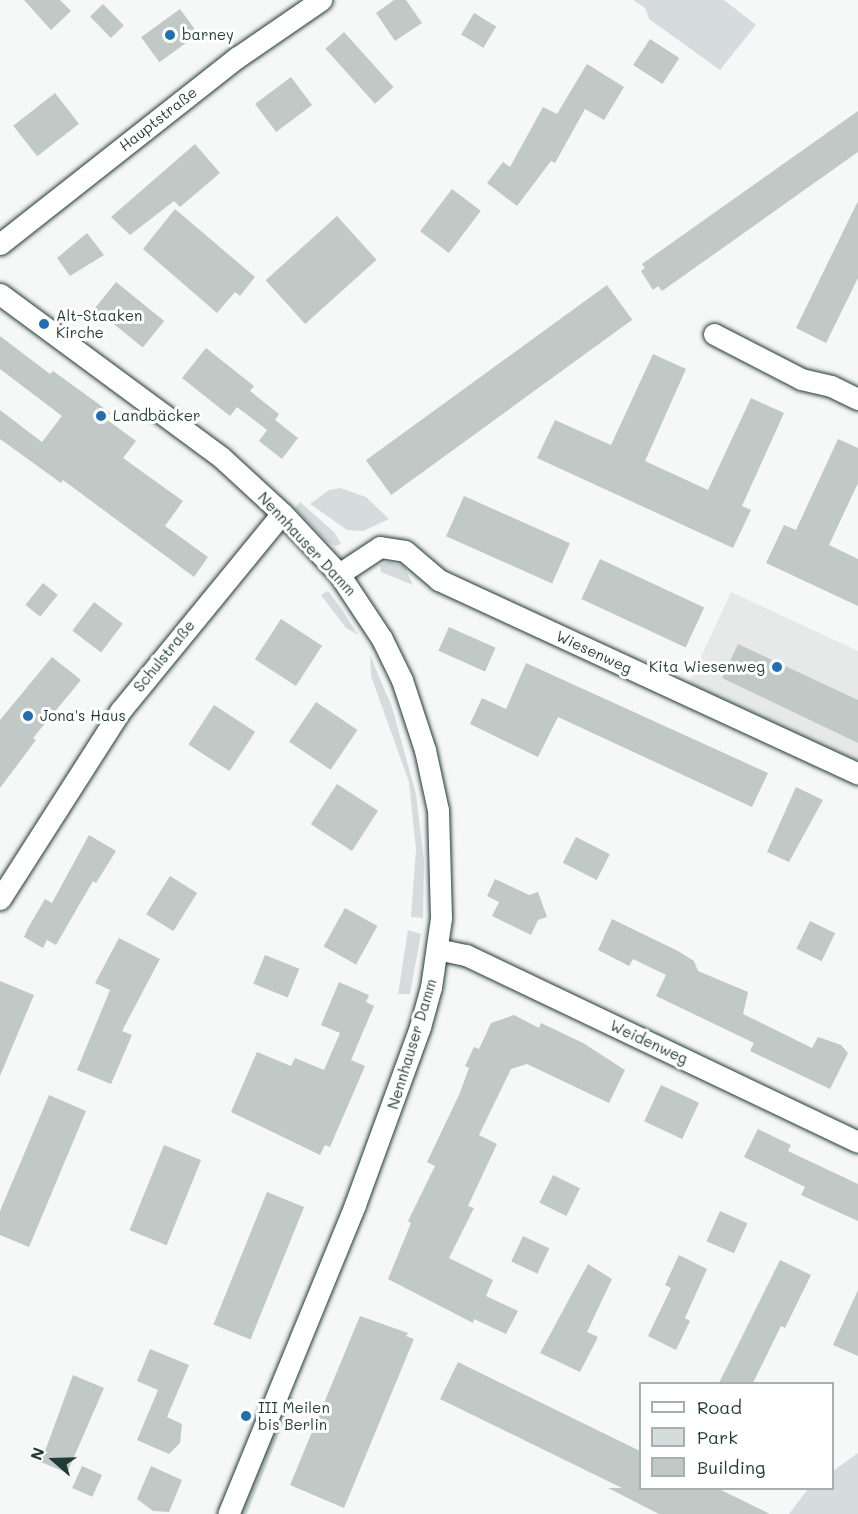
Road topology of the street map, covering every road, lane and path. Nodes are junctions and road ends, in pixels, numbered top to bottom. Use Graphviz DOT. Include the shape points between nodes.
graph roads {
  1 [pos="321,0"];
  2 [pos="0,244"];
  3 [pos="0,294"];
  4 [pos="714,334"];
  5 [pos="858,399"];
  6 [pos="282,513"];
  7 [pos="339,574"];
  8 [pos="858,774"];
  9 [pos="0,899"];
  10 [pos="437,949"];
  11 [pos="858,1142"];
  12 [pos="228,1514"];
  1 -- 2 [label="street, Hauptstraße" via="238,57"];
  3 -- 6 [label="street, Nennhauser Damm" via="212,450"];
  4 -- 5 [label="street" via="801,379 831,386"];
  6 -- 7 [label="street, Nennhauser Damm"];
  6 -- 9 [label="street, Schulstraße" via="121,710"];
  7 -- 8 [label="street, Wiesenweg" via="380,547 405,550 439,580"];
  7 -- 10 [label="street, Nennhauser Damm" via="392,658 425,750 442,844"];
  10 -- 11 [label="street, Weidenweg" via="466,955"];
  10 -- 12 [label="street, Nennhauser Damm" via="420,1028 386,1127"];
}
